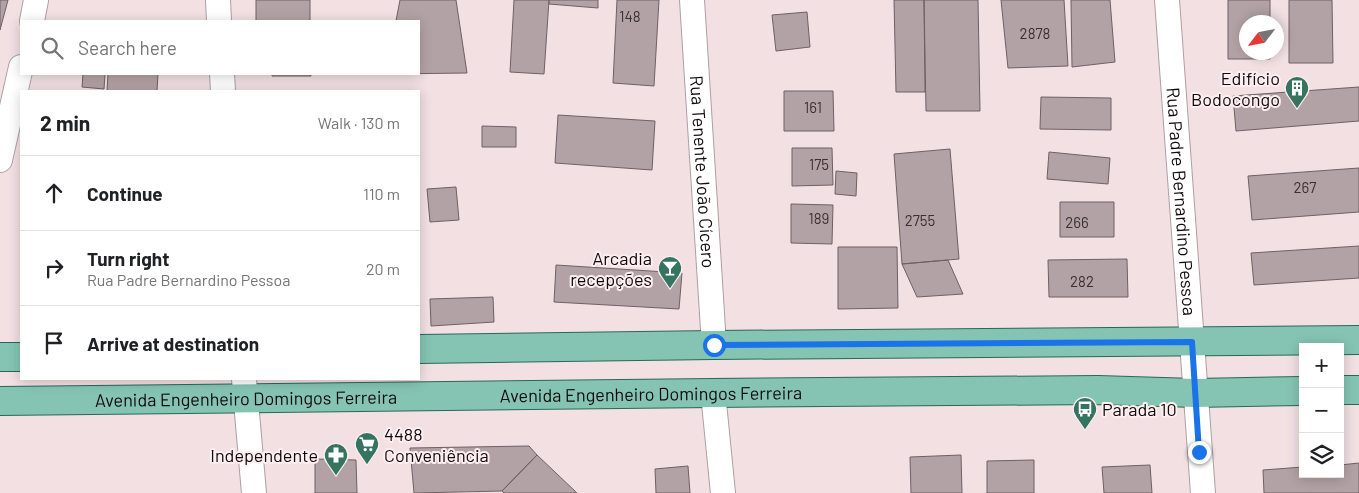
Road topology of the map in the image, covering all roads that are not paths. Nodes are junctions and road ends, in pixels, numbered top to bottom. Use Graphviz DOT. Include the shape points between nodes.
graph roads {
  1 [pos="36,0"];
  2 [pos="218,0"];
  3 [pos="692,0"];
  4 [pos="1167,0"];
  5 [pos="32,20"];
  6 [pos="219,20"];
  7 [pos="20,71"];
  8 [pos="222,75"];
  9 [pos="223,90"];
  10 [pos="0,160"];
  11 [pos="1359,340"];
  12 [pos="1192,342"];
  13 [pos="714,345"];
  14 [pos="420,349"];
  15 [pos="0,357"];
  16 [pos="20,357"];
  17 [pos="245,389"];
  18 [pos="1344,390"];
  19 [pos="1359,390"];
  20 [pos="1299,391"];
  21 [pos="714,393"];
  22 [pos="1195,393"];
  23 [pos="0,402"];
  24 [pos="254,493"];
  25 [pos="723,493"];
  26 [pos="1203,493"];
  1 -- 5 [label="street"];
  2 -- 6 [label="street"];
  3 -- 13 [label="street, Rua Tenente João Cícero"];
  4 -- 12 [label="street, Rua Padre Bernardino Pessoa"];
  7 -- 10 [label="street"];
  8 -- 9 [label="street"];
  11 -- 12 [label="main road"];
  12 -- 13 [label="main road"];
  12 -- 22 [label="street, Rua Padre Bernardino Pessoa"];
  13 -- 14 [label="main road"];
  15 -- 16 [label="main road"];
  17 -- 21 [label="main road, Avenida Engenheiro Domingos Ferreira"];
  17 -- 23 [label="main road, Avenida Engenheiro Domingos Ferreira"];
  17 -- 24 [label="street"];
  18 -- 19 [label="main road"];
  20 -- 22 [label="main road, Avenida Engenheiro Domingos Ferreira"];
  21 -- 22 [label="main road, Avenida Engenheiro Domingos Ferreira" via="1098,390"];
  21 -- 25 [label="street"];
  22 -- 26 [label="street, Rua Padre Bernardino Pessoa"];
}
